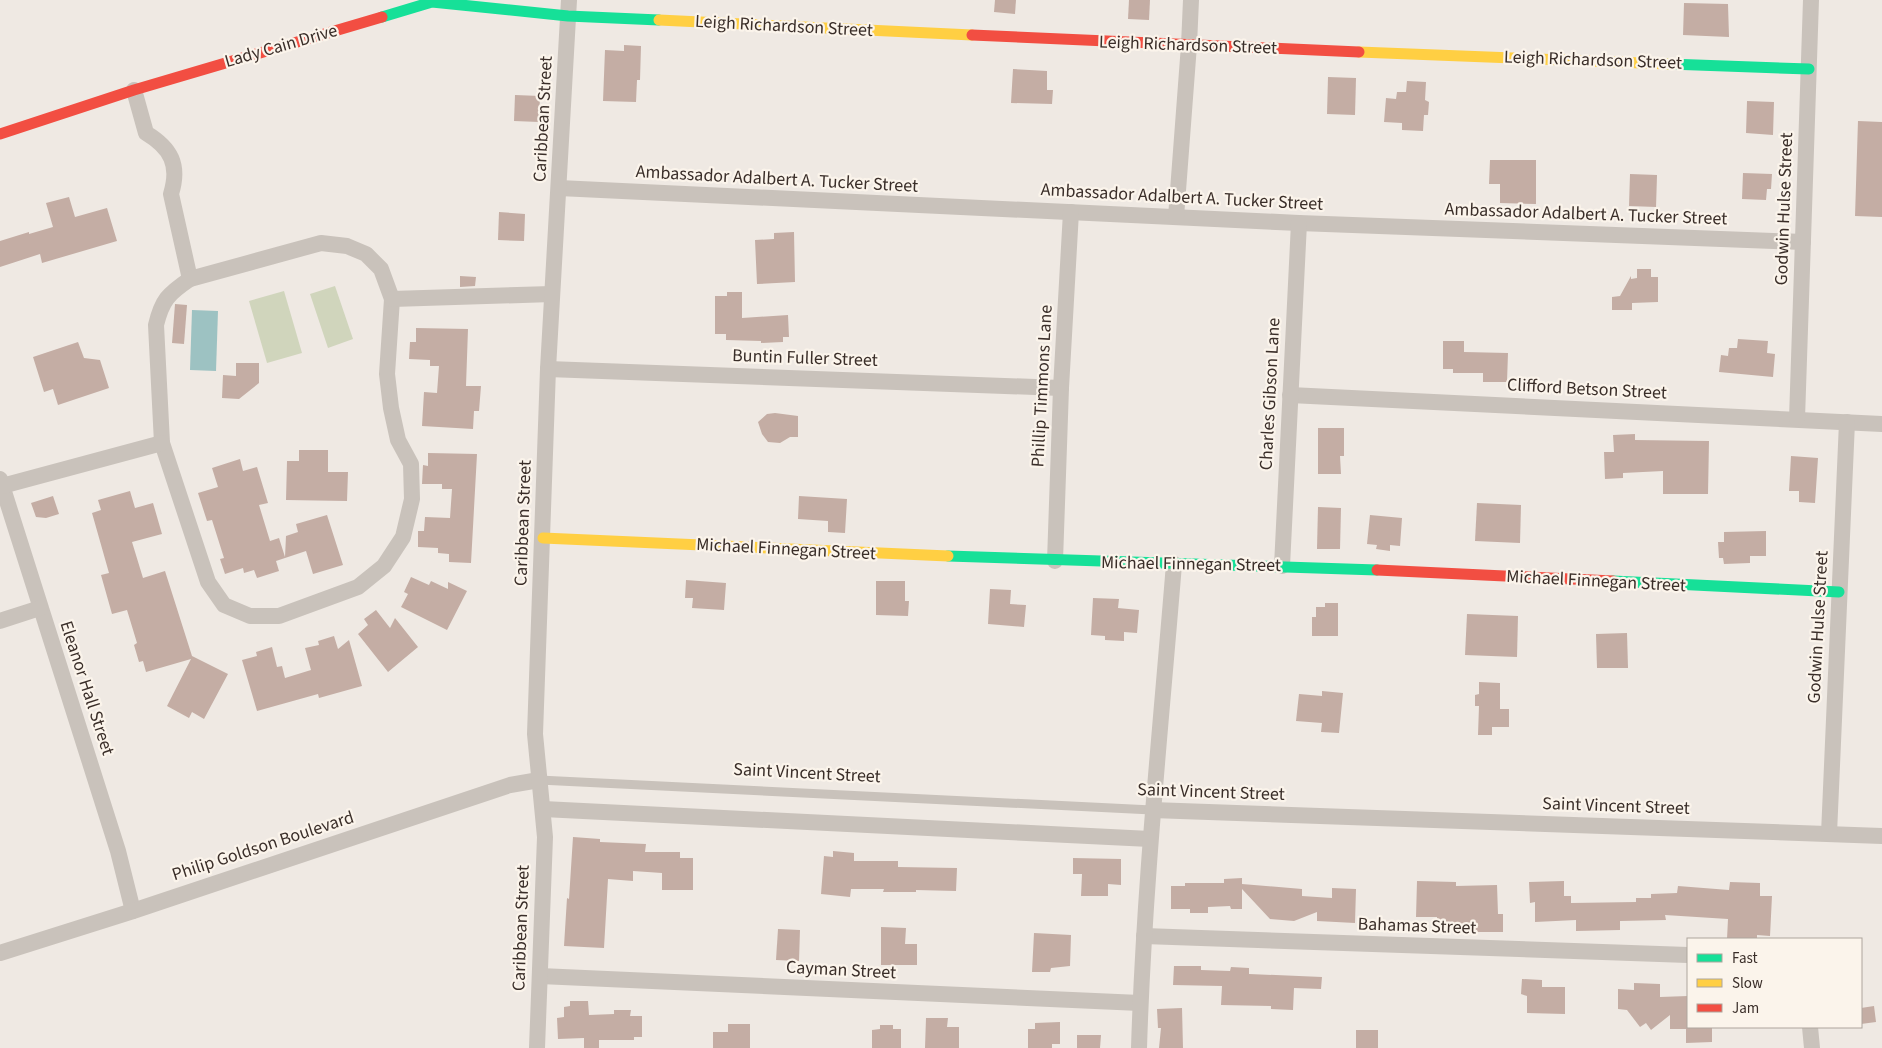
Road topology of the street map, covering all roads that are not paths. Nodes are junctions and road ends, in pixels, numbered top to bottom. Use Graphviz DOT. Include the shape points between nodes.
graph roads {
  1 [pos="1190,0"];
  2 [pos="1811,0"];
  3 [pos="569,8"];
  4 [pos="1189,45"];
  5 [pos="1809,69"];
  6 [pos="134,90"];
  7 [pos="0,134"];
  8 [pos="559,188"];
  9 [pos="1071,212"];
  10 [pos="1176,217"];
  11 [pos="1299,223"];
  12 [pos="1803,242"];
  13 [pos="190,280"];
  14 [pos="552,294"];
  15 [pos="392,299"];
  16 [pos="548,369"];
  17 [pos="1061,388"];
  18 [pos="1290,395"];
  19 [pos="1797,419"];
  20 [pos="1847,422"];
  21 [pos="1882,424"];
  22 [pos="162,443"];
  23 [pos="1,482"];
  24 [pos="542,538"];
  25 [pos="1055,561"];
  26 [pos="1174,564"];
  27 [pos="1282,566"];
  28 [pos="1839,592"];
  29 [pos="40,608"];
  30 [pos="0,621"];
  31 [pos="539,780"];
  32 [pos="543,808"];
  33 [pos="1152,810"];
  34 [pos="1829,834"];
  35 [pos="1882,836"];
  36 [pos="1150,839"];
  37 [pos="133,910"];
  38 [pos="1144,936"];
  39 [pos="0,952"];
  40 [pos="1687,955"];
  41 [pos="540,976"];
  42 [pos="1140,1003"];
  43 [pos="1810,1028"];
  44 [pos="537,1048"];
  45 [pos="1139,1048"];
  46 [pos="1812,1048"];
  1 -- 4 [label="street"];
  2 -- 5 [label="street, Godwin Hulse Street"];
  3 -- 4 [label="street, Leigh Richardson Street"];
  3 -- 6 [label="street, Lady Cain Drive" via="432,2"];
  3 -- 8 [label="street, Caribbean Street"];
  4 -- 5 [label="street, Leigh Richardson Street"];
  4 -- 10 [label="street"];
  5 -- 12 [label="street, Godwin Hulse Street"];
  6 -- 7 [label="street, Lady Cain Drive"];
  6 -- 13 [label="street" via="146,133 161,142 172,157 176,180 172,194"];
  8 -- 9 [label="street, Ambassador Adalbert A. Tucker Street"];
  8 -- 14 [label="street, Caribbean Street"];
  9 -- 10 [label="street, Ambassador Adalbert A. Tucker Street"];
  9 -- 17 [label="street, Phillip Timmons Lane"];
  10 -- 11 [label="street, Ambassador Adalbert A. Tucker Street"];
  11 -- 12 [label="street, Ambassador Adalbert A. Tucker Street"];
  11 -- 18 [label="street, Charles Gibson Lane"];
  12 -- 19 [label="street, Godwin Hulse Street"];
  13 -- 15 [label="street" via="321,243 347,246 366,254 381,269"];
  13 -- 22 [label="street" via="172,292 160,307 156,325"];
  14 -- 15 [label="street"];
  14 -- 16 [label="street, Caribbean Street"];
  15 -- 22 [label="street" via="387,374 398,440 411,464 412,499 403,537 384,566 358,587 280,616 250,616 224,605 208,582"];
  16 -- 17 [label="street, Buntin Fuller Street"];
  16 -- 24 [label="street, Caribbean Street"];
  17 -- 25 [label="street, Phillip Timmons Lane"];
  18 -- 19 [label="street, Clifford Betson Street"];
  18 -- 27 [label="street, Charles Gibson Lane"];
  19 -- 20 [label="street, Clifford Betson Street"];
  20 -- 21 [label="street, Clifford Betson Street"];
  20 -- 28 [label="street, Godwin Hulse Street"];
  22 -- 23 [label="street"];
  23 -- 29 [label="street, Eleanor Hall Street"];
  24 -- 25 [label="street, Michael Finnegan Street"];
  24 -- 31 [label="street, Caribbean Street" via="535,734"];
  25 -- 26 [label="street, Michael Finnegan Street"];
  26 -- 27 [label="street, Michael Finnegan Street"];
  26 -- 33 [label="street"];
  27 -- 28 [label="street, Michael Finnegan Street"];
  28 -- 34 [label="street, Godwin Hulse Street"];
  29 -- 30 [label="street"];
  29 -- 37 [label="street, Eleanor Hall Street" via="118,851"];
  31 -- 32 [label="street, Caribbean Street"];
  31 -- 33 [label="lane, Saint Vincent Street"];
  31 -- 37 [label="street, Philip Goldson Boulevard" via="510,785"];
  32 -- 36 [label="street"];
  32 -- 41 [label="street, Caribbean Street"];
  33 -- 34 [label="street, Saint Vincent Street"];
  33 -- 36 [label="street"];
  34 -- 35 [label="street, Saint Vincent Street"];
  36 -- 38 [label="street"];
  37 -- 39 [label="street, Philip Goldson Boulevard"];
  38 -- 40 [label="street, Bahamas Street"];
  38 -- 42 [label="street"];
  41 -- 42 [label="street, Cayman Street"];
  41 -- 44 [label="street, Caribbean Street"];
  42 -- 45 [label="street"];
  43 -- 46 [label="street"];
}
